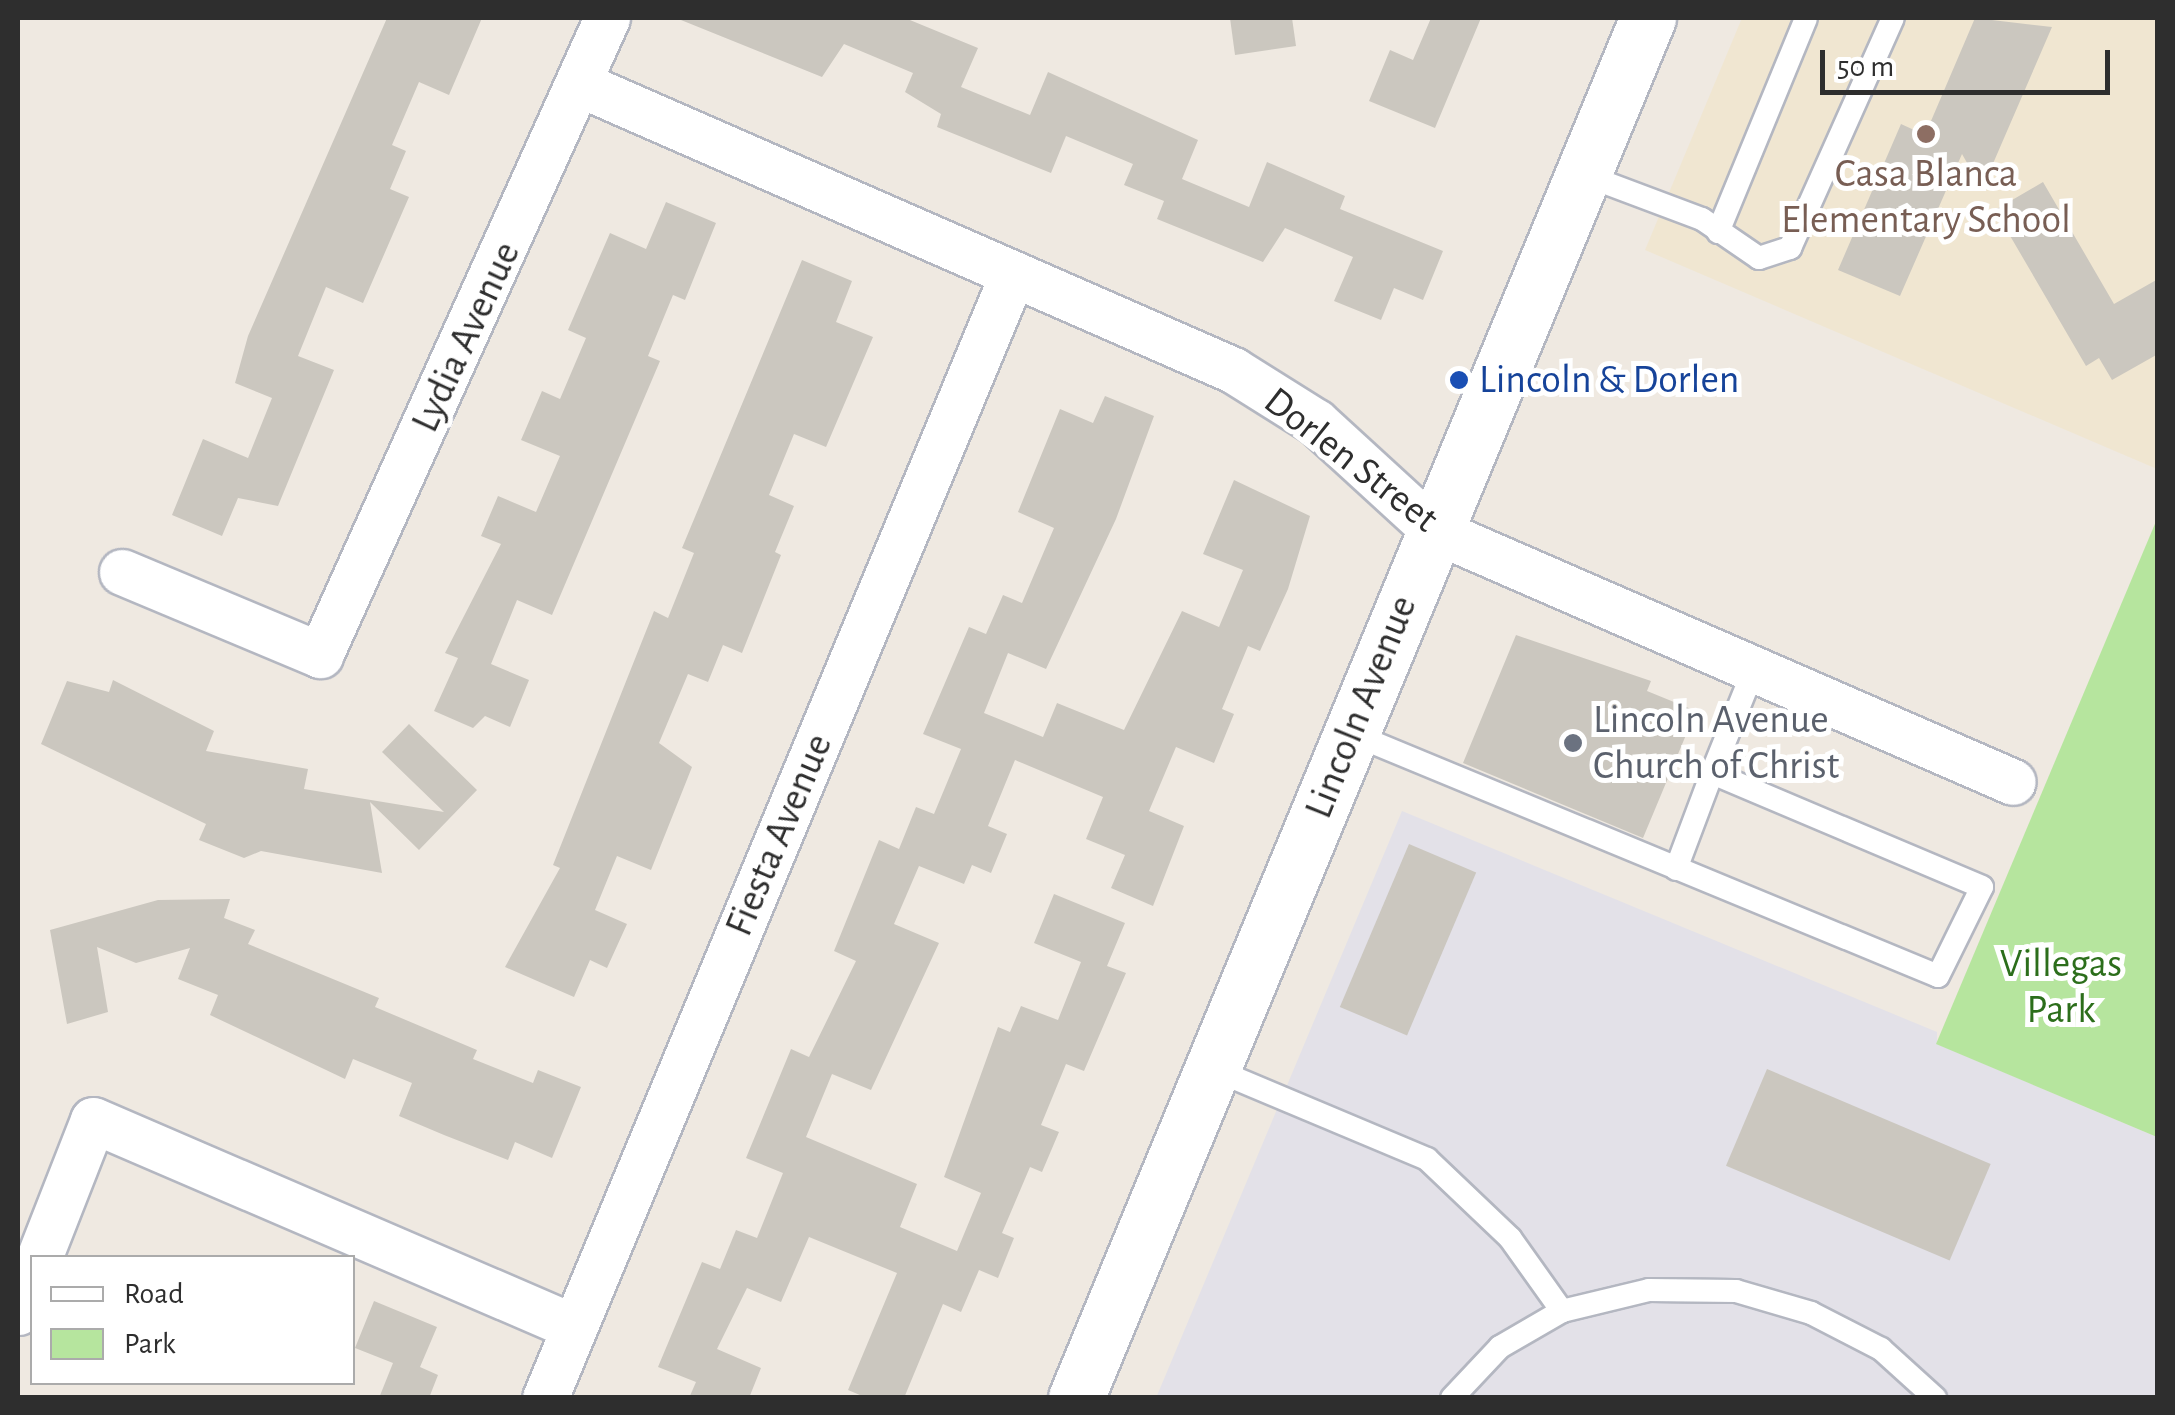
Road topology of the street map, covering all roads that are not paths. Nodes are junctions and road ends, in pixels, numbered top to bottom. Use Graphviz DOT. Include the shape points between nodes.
graph roads {
  1 [pos="608,18"];
  2 [pos="1648,18"];
  3 [pos="1806,18"];
  4 [pos="1893,18"];
  5 [pos="582,85"];
  6 [pos="1582,174"];
  7 [pos="1718,232"];
  8 [pos="1013,273"];
  9 [pos="1434,530"];
  10 [pos="122,572"];
  11 [pos="1754,669"];
  12 [pos="1350,733"];
  13 [pos="1723,778"];
  14 [pos="2013,782"];
  15 [pos="1676,869"];
  16 [pos="1213,1069"];
  17 [pos="40,1255"];
  18 [pos="30,1279"];
  19 [pos="1562,1311"];
  20 [pos="18,1312"];
  21 [pos="574,1326"];
  22 [pos="544,1398"];
  23 [pos="1076,1398"];
  24 [pos="1452,1398"];
  25 [pos="1934,1398"];
  1 -- 5 [label="street, Lydia Avenue"];
  2 -- 6 [label="street, Lincoln Avenue"];
  3 -- 7 [label="lane"];
  4 -- 7 [label="lane" via="1790,248 1759,258"];
  5 -- 8 [label="street, Dorlen Street"];
  5 -- 10 [label="street, Lydia Avenue" via="320,655"];
  6 -- 7 [label="lane"];
  6 -- 9 [label="street, Lincoln Avenue"];
  8 -- 9 [label="street, Dorlen Street" via="1233,370 1316,422"];
  8 -- 21 [label="street, Fiesta Avenue"];
  9 -- 11 [label="street, Dorlen Street"];
  9 -- 12 [label="street, Lincoln Avenue"];
  11 -- 13 [label="lane"];
  11 -- 14 [label="street, Dorlen Street"];
  12 -- 15 [label="lane"];
  12 -- 16 [label="street, Lincoln Avenue"];
  13 -- 15 [label="lane"];
  13 -- 15 [label="lane" via="1982,887 1938,976"];
  16 -- 19 [label="lane" via="1426,1160 1510,1238"];
  16 -- 23 [label="street, Lincoln Avenue"];
  17 -- 21 [label="street" via="93,1120"];
  18 -- 20 [label="street"];
  19 -- 24 [label="lane" via="1500,1348"];
  19 -- 25 [label="lane" via="1649,1290 1736,1291 1881,1349"];
  21 -- 22 [label="street, Fiesta Avenue"];
}
